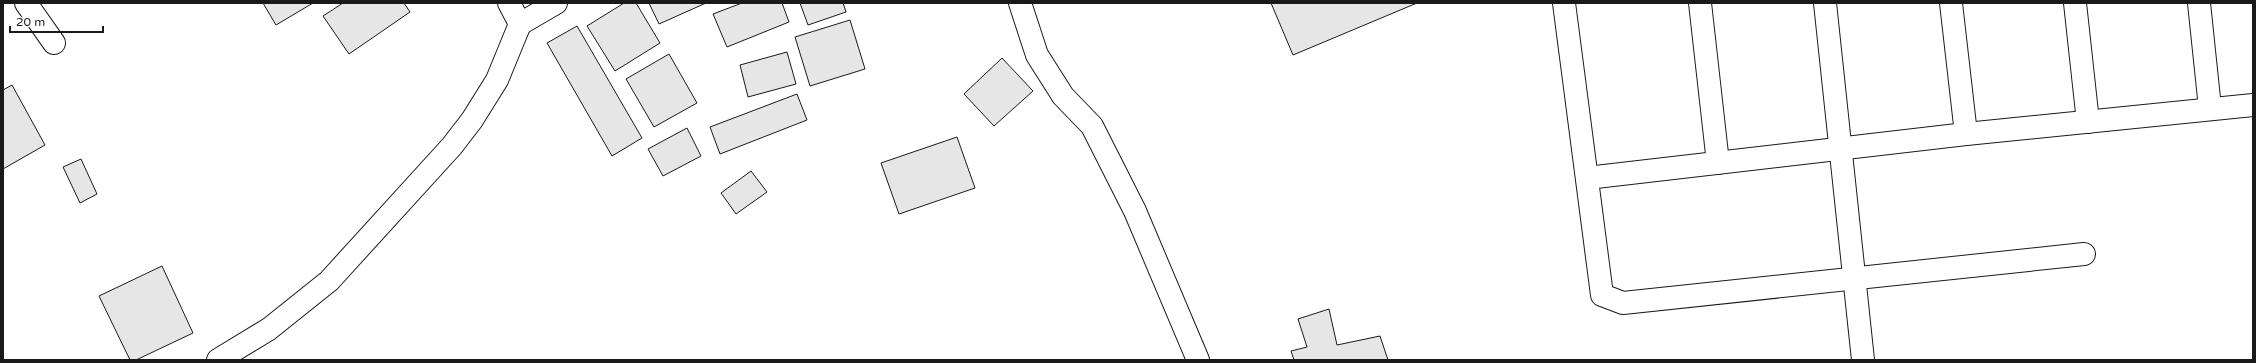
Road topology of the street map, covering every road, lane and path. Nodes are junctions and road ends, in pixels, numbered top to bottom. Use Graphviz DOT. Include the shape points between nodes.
graph roads {
  1 [pos="26,3"];
  2 [pos="509,3"];
  3 [pos="556,3"];
  4 [pos="1020,3"];
  5 [pos="1564,3"];
  6 [pos="1700,3"];
  7 [pos="1825,3"];
  8 [pos="1951,3"];
  9 [pos="2075,3"];
  10 [pos="2199,3"];
  11 [pos="520,24"];
  12 [pos="54,43"];
  13 [pos="2253,105"];
  14 [pos="2210,108"];
  15 [pos="2088,122"];
  16 [pos="1966,134"];
  17 [pos="1840,149"];
  18 [pos="1718,163"];
  19 [pos="1587,178"];
  20 [pos="2084,254"];
  21 [pos="1856,277"];
  22 [pos="218,360"];
  23 [pos="1198,360"];
  24 [pos="1864,360"];
  1 -- 12 [label="street"];
  2 -- 11 [label="street"];
  3 -- 11 [label="street"];
  4 -- 23 [label="street" via="1037,55 1063,96 1092,126 1135,211"];
  5 -- 19 [label="street"];
  6 -- 18 [label="street"];
  7 -- 17 [label="street"];
  8 -- 16 [label="street"];
  9 -- 15 [label="street"];
  10 -- 14 [label="street"];
  11 -- 22 [label="street" via="497,80 452,146 329,281 269,329"];
  13 -- 14 [label="street"];
  14 -- 15 [label="street"];
  15 -- 16 [label="street"];
  16 -- 17 [label="street"];
  17 -- 18 [label="street"];
  17 -- 21 [label="street"];
  18 -- 19 [label="street"];
  19 -- 21 [label="street" via="1602,295 1624,302"];
  20 -- 21 [label="street"];
  21 -- 24 [label="street"];
}
